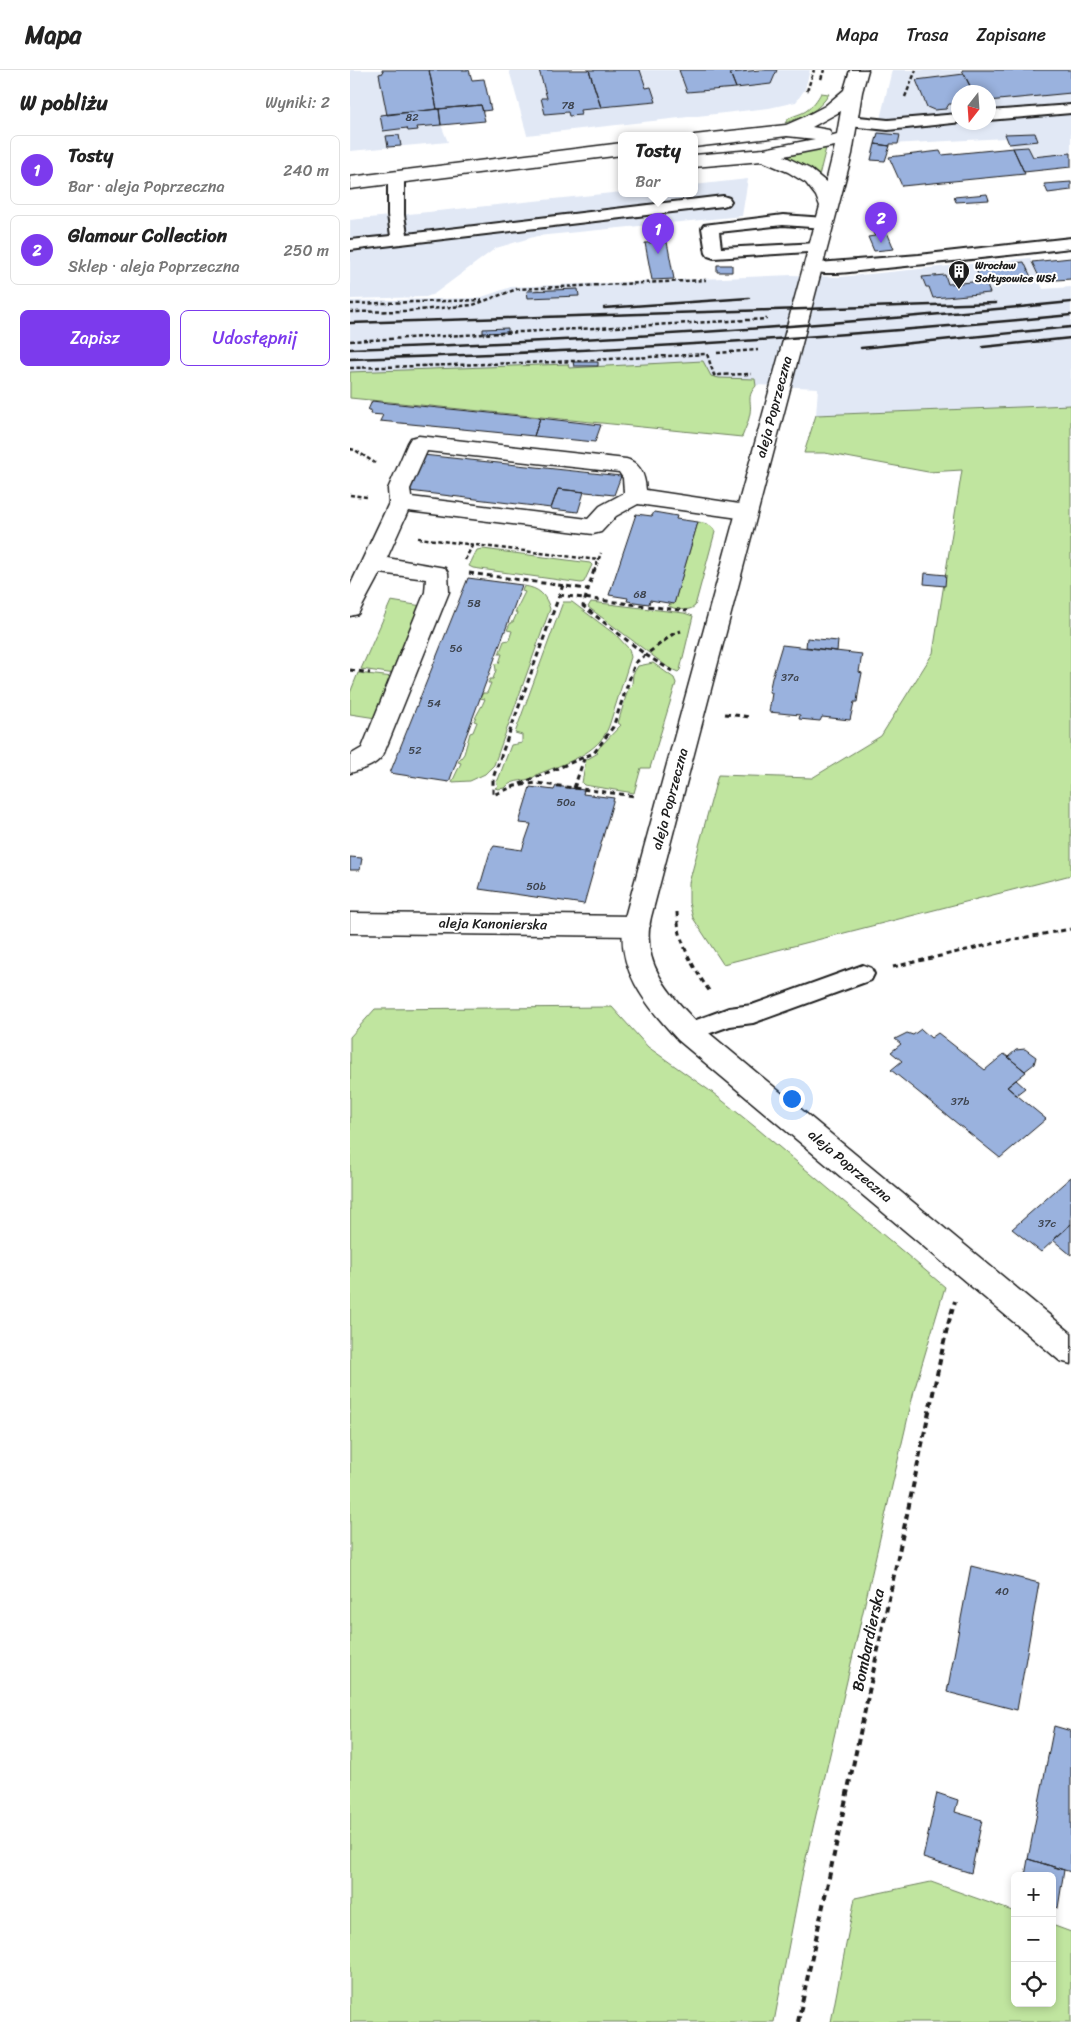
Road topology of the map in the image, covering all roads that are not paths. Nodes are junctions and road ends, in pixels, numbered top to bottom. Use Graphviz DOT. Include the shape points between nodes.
graph roads {
  1 [pos="859,70"];
  2 [pos="853,92"];
  3 [pos="1071,109"];
  4 [pos="996,115"];
  5 [pos="951,120"];
  6 [pos="787,130"];
  7 [pos="847,130"];
  8 [pos="698,141"];
  9 [pos="618,149"];
  10 [pos="764,155"];
  11 [pos="698,161"];
  12 [pos="604,169"];
  13 [pos="402,178"];
  14 [pos="350,183"];
  15 [pos="723,201"];
  16 [pos="827,214"];
  17 [pos="400,240"];
  18 [pos="1071,242"];
  19 [pos="350,245"];
  20 [pos="815,258"];
  21 [pos="635,496"];
  22 [pos="400,503"];
  23 [pos="746,512"];
  24 [pos="374,564"];
  25 [pos="350,608"];
  26 [pos="350,764"];
  27 [pos="350,923"];
  28 [pos="637,926"];
  29 [pos="863,974"];
  30 [pos="688,1032"];
  31 [pos="1071,1351"];
  1 -- 2 [label="street, aleja Poprzeczna"];
  2 -- 6 [label="street" via="837,108"];
  2 -- 7 [label="street, aleja Poprzeczna"];
  3 -- 4 [label="lane"];
  5 -- 7 [label="lane"];
  6 -- 7 [label="street"];
  6 -- 8 [label="street"];
  7 -- 10 [label="street"];
  7 -- 16 [label="street, aleja Poprzeczna"];
  9 -- 13 [label="street" via="517,160"];
  10 -- 11 [label="street"];
  10 -- 16 [label="street" via="812,178 826,194"];
  12 -- 13 [label="street" via="522,177"];
  13 -- 14 [label="street"];
  13 -- 17 [label="lane" via="396,215"];
  15 -- 17 [label="lane"];
  16 -- 20 [label="street, aleja Poprzeczna"];
  16 -- 20 [label="lane" via="710,228 714,253"];
  17 -- 19 [label="lane"];
  18 -- 20 [label="lane" via="832,268"];
  20 -- 23 [label="street, aleja Poprzeczna"];
  21 -- 22 [label="street" via="608,511 593,528"];
  21 -- 22 [label="street" via="634,477 626,466 419,443 399,489"];
  21 -- 23 [label="street"];
  22 -- 24 [label="street"];
  23 -- 28 [label="street, aleja Poprzeczna"];
  24 -- 25 [label="street"];
  24 -- 26 [label="street" via="436,574 438,592 372,753"];
  27 -- 28 [label="street, aleja Kanonierska"];
  28 -- 30 [label="street, aleja Poprzeczna" via="638,956 645,978 662,1004"];
  29 -- 30 [label="lane" via="753,1014 729,1017"];
  30 -- 31 [label="street, aleja Poprzeczna"];
}
